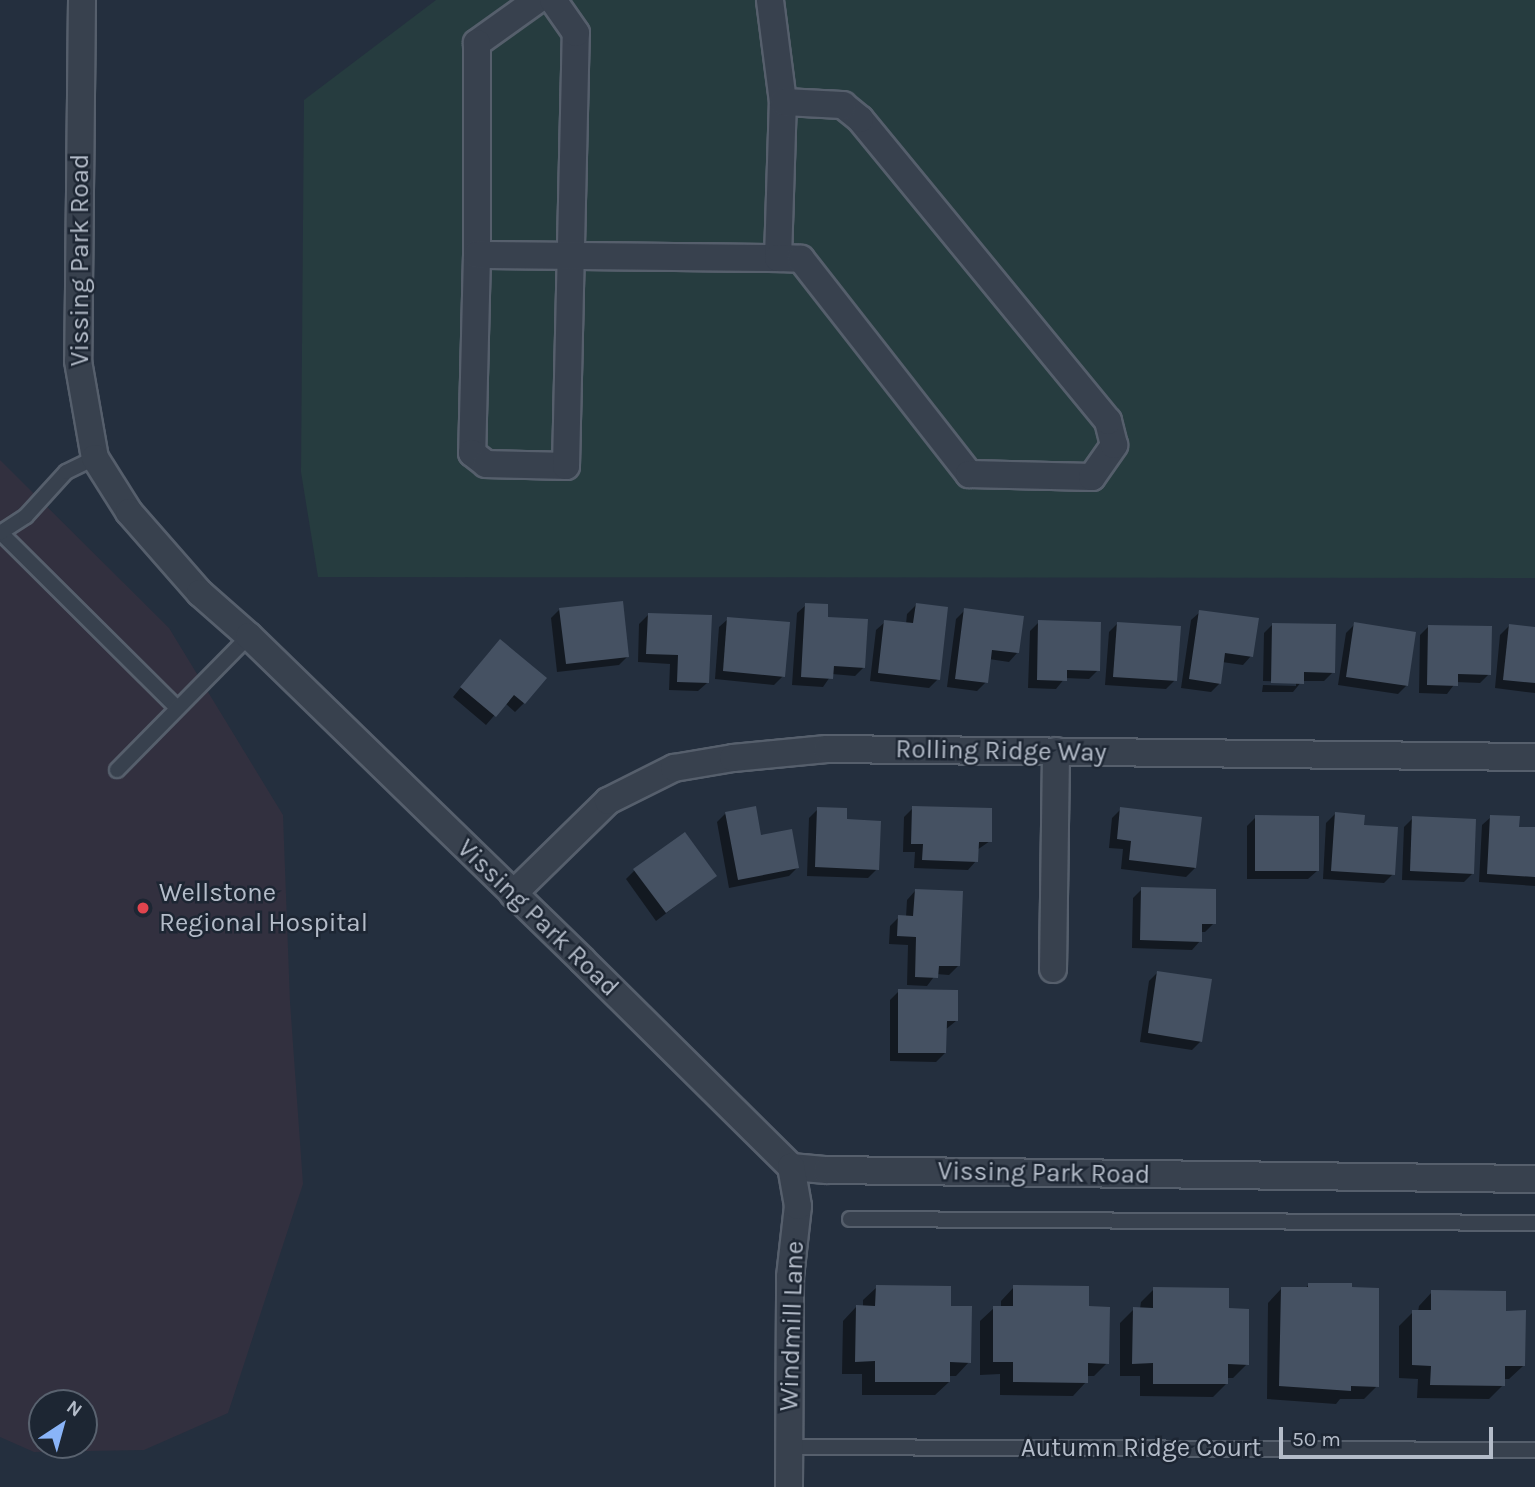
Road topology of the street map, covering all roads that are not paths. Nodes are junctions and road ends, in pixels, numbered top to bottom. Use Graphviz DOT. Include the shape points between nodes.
graph roads {
  1 [pos="82,0"];
  2 [pos="537,0"];
  3 [pos="553,0"];
  4 [pos="770,0"];
  5 [pos="783,102"];
  6 [pos="477,255"];
  7 [pos="571,256"];
  8 [pos="778,258"];
  9 [pos="95,458"];
  10 [pos="0,532"];
  11 [pos="249,636"];
  12 [pos="177,708"];
  13 [pos="1056,751"];
  14 [pos="1535,757"];
  15 [pos="117,770"];
  16 [pos="513,894"];
  17 [pos="1053,969"];
  18 [pos="790,1167"];
  19 [pos="1535,1179"];
  20 [pos="849,1219"];
  21 [pos="1535,1223"];
  22 [pos="789,1447"];
  23 [pos="1535,1450"];
  24 [pos="789,1487"];
  1 -- 9 [label="street, Vissing Park Road" via="78,361"];
  2 -- 6 [label="street" via="477,43"];
  3 -- 7 [label="street" via="576,33"];
  4 -- 5 [label="street"];
  5 -- 8 [label="street"];
  5 -- 8 [label="street" via="843,105 860,119 1108,421 1114,445 1092,477 969,474 801,259"];
  6 -- 7 [label="street"];
  6 -- 7 [label="street" via="472,453 486,464 566,466"];
  7 -- 8 [label="street"];
  9 -- 10 [label="lane" via="66,472 26,516"];
  9 -- 11 [label="street, Vissing Park Road" via="138,523 201,593"];
  10 -- 12 [label="lane"];
  11 -- 12 [label="lane"];
  11 -- 16 [label="street, Vissing Park Road"];
  12 -- 15 [label="lane"];
  13 -- 14 [label="street, Rolling Ridge Way"];
  13 -- 16 [label="street, Rolling Ridge Way" via="827,749 674,768 608,801"];
  13 -- 17 [label="street"];
  16 -- 18 [label="street, Vissing Park Road"];
  18 -- 19 [label="street, Vissing Park Road"];
  18 -- 22 [label="street, Windmill Lane" via="798,1206 790,1278"];
  20 -- 21 [label="lane"];
  22 -- 23 [label="lane, Autumn Ridge Court"];
  22 -- 24 [label="street, Windmill Lane"];
}
